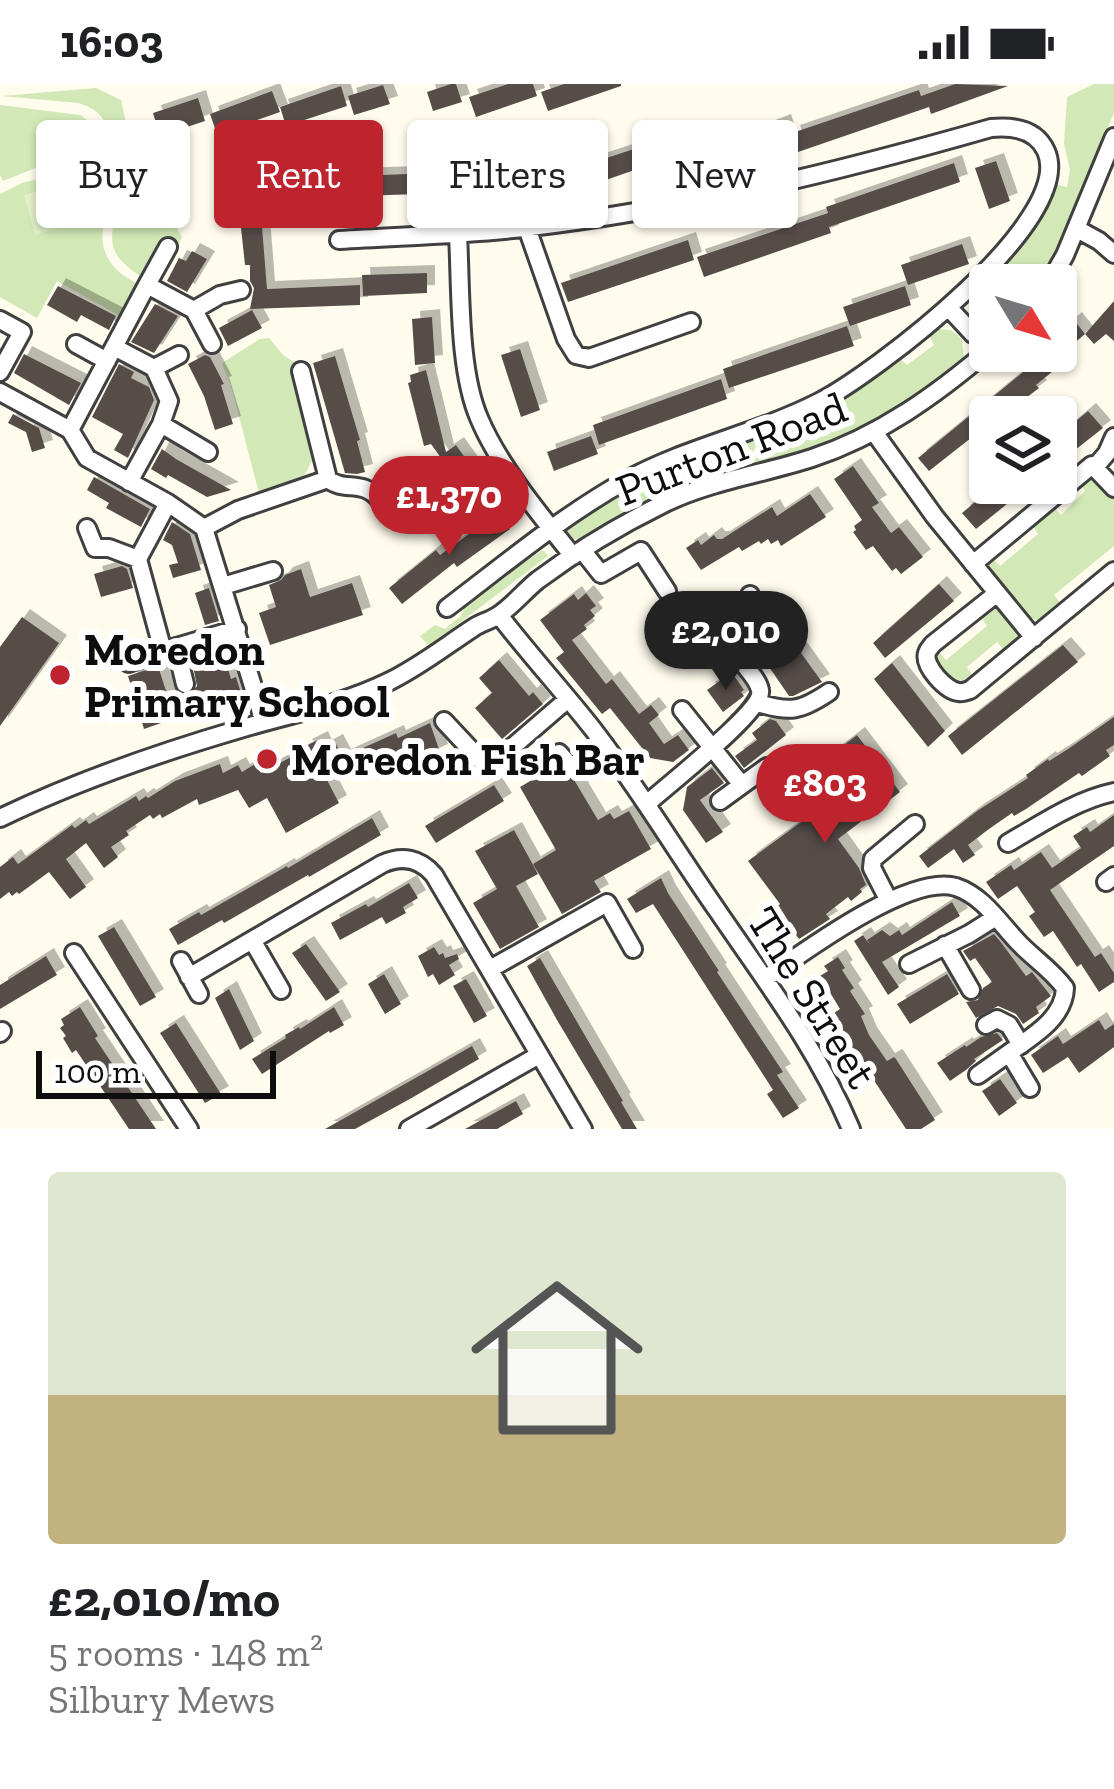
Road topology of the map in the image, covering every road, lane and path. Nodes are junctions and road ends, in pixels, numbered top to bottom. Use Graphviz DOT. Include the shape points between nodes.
graph roads {
  1 [pos="1114,136"];
  2 [pos="608,216"];
  3 [pos="527,228"];
  4 [pos="1077,229"];
  5 [pos="458,235"];
  6 [pos="339,240"];
  7 [pos="168,247"];
  8 [pos="1114,254"];
  9 [pos="1061,264"];
  10 [pos="147,285"];
  11 [pos="242,290"];
  12 [pos="948,308"];
  13 [pos="194,310"];
  14 [pos="0,320"];
  15 [pos="691,322"];
  16 [pos="969,330"];
  17 [pos="76,344"];
  18 [pos="212,344"];
  19 [pos="111,354"];
  20 [pos="179,355"];
  21 [pos="969,366"];
  22 [pos="154,368"];
  23 [pos="301,371"];
  24 [pos="0,372"];
  25 [pos="0,392"];
  26 [pos="161,424"];
  27 [pos="70,430"];
  28 [pos="874,432"];
  29 [pos="1114,437"];
  30 [pos="208,452"];
  31 [pos="1096,466"];
  32 [pos="328,479"];
  33 [pos="129,482"];
  34 [pos="1114,488"];
  35 [pos="380,500"];
  36 [pos="168,503"];
  37 [pos="87,528"];
  38 [pos="204,528"];
  39 [pos="551,528"];
  40 [pos="577,553"];
  41 [pos="137,559"];
  42 [pos="973,564"];
  43 [pos="273,571"];
  44 [pos="1114,571"];
  45 [pos="223,586"];
  46 [pos="667,591"];
  47 [pos="996,594"];
  48 [pos="750,596"];
  49 [pos="447,608"];
  50 [pos="499,615"];
  51 [pos="237,629"];
  52 [pos="1034,638"];
  53 [pos="170,649"];
  54 [pos="129,664"];
  55 [pos="185,684"];
  56 [pos="829,692"];
  57 [pos="568,699"];
  58 [pos="758,703"];
  59 [pos="682,710"];
  60 [pos="443,721"];
  61 [pos="264,722"];
  62 [pos="605,746"];
  63 [pos="713,746"];
  64 [pos="559,753"];
  65 [pos="766,767"];
  66 [pos="742,785"];
  67 [pos="1114,792"];
  68 [pos="720,801"];
  69 [pos="647,803"];
  70 [pos="0,818"];
  71 [pos="915,824"];
  72 [pos="1008,843"];
  73 [pos="889,901"];
  74 [pos="996,916"];
  75 [pos="252,940"];
  76 [pos="945,945"];
  77 [pos="633,949"];
  78 [pos="74,952"];
  79 [pos="909,964"];
  80 [pos="490,969"];
  81 [pos="766,978"];
  82 [pos="281,990"];
  83 [pos="971,990"];
  84 [pos="199,994"];
  85 [pos="986,1025"];
  86 [pos="1015,1049"];
  87 [pos="539,1055"];
  88 [pos="979,1076"];
  89 [pos="1030,1088"];
  90 [pos="189,1129"];
  91 [pos="409,1129"];
  92 [pos="583,1129"];
  93 [pos="851,1129"];
  1 -- 4 [label="street"];
  2 -- 12 [label="street, Purton Road" via="775,186 1004,127 1026,131 1050,165 1040,203"];
  3 -- 5 [label="street"];
  3 -- 15 [label="street" via="575,355 589,358"];
  4 -- 8 [label="street"];
  4 -- 9 [label="street"];
  5 -- 6 [label="street"];
  5 -- 39 [label="street" via="475,405"];
  7 -- 10 [label="street"];
  10 -- 13 [label="street"];
  10 -- 19 [label="street"];
  11 -- 13 [label="street"];
  12 -- 16 [label="street"];
  12 -- 39 [label="street, Purton Road" via="817,404 663,461"];
  13 -- 18 [label="street"];
  14 -- 24 [label="street" via="22,332"];
  17 -- 19 [label="street"];
  19 -- 22 [label="street"];
  19 -- 27 [label="street"];
  20 -- 22 [label="street"];
  21 -- 28 [label="street, Purton Road"];
  22 -- 26 [label="street" via="169,401"];
  23 -- 32 [label="street"];
  25 -- 27 [label="street"];
  26 -- 30 [label="street"];
  26 -- 33 [label="street"];
  27 -- 33 [label="street" via="87,458"];
  28 -- 40 [label="street, Purton Road" via="668,502"];
  28 -- 42 [label="street"];
  29 -- 31 [label="street"];
  31 -- 34 [label="street"];
  31 -- 42 [label="street"];
  32 -- 35 [label="street" via="368,488"];
  32 -- 38 [label="street"];
  33 -- 36 [label="street"];
  36 -- 38 [label="street"];
  36 -- 41 [label="street"];
  37 -- 41 [label="street" via="95,548"];
  38 -- 45 [label="street"];
  39 -- 40 [label="street"];
  39 -- 49 [label="street, Purton Road"];
  40 -- 46 [label="street" via="601,574 641,551"];
  40 -- 50 [label="street, Purton Road"];
  41 -- 53 [label="street"];
  42 -- 47 [label="street"];
  43 -- 45 [label="street"];
  44 -- 52 [label="street"];
  45 -- 51 [label="street"];
  47 -- 52 [label="street"];
  47 -- 52 [label="street" via="933,644 930,668 950,690 964,692"];
  48 -- 58 [label="street" via="739,653 760,687"];
  50 -- 57 [label="street, The Street"];
  50 -- 61 [label="street, Purton Road" via="385,684"];
  51 -- 53 [label="street"];
  51 -- 61 [label="street"];
  53 -- 54 [label="street"];
  53 -- 55 [label="street"];
  56 -- 58 [label="street" via="795,710"];
  57 -- 60 [label="street" via="488,768"];
  57 -- 62 [label="street, The Street"];
  58 -- 63 [label="street"];
  59 -- 63 [label="street"];
  61 -- 70 [label="street, Purton Road" via="96,776"];
  62 -- 64 [label="street" via="574,765"];
  62 -- 69 [label="street, The Street"];
  63 -- 66 [label="street"];
  63 -- 69 [label="street"];
  65 -- 66 [label="street"];
  66 -- 68 [label="street"];
  67 -- 72 [label="street"];
  69 -- 81 [label="street, The Street"];
  71 -- 73 [label="street" via="873,859"];
  73 -- 74 [label="street" via="939,884"];
  73 -- 81 [label="street"];
  74 -- 76 [label="street"];
  74 -- 86 [label="street" via="1065,988 1058,1011"];
  75 -- 80 [label="street" via="382,864 407,859 434,875"];
  75 -- 82 [label="street"];
  75 -- 84 [label="street" via="185,969"];
  76 -- 79 [label="street"];
  76 -- 83 [label="street"];
  77 -- 80 [label="street" via="607,903"];
  78 -- 90 [label="street"];
  80 -- 87 [label="street"];
  81 -- 93 [label="street, The Street"];
  85 -- 86 [label="street" via="1005,1022"];
  86 -- 88 [label="street"];
  86 -- 89 [label="street"];
  87 -- 91 [label="street"];
  87 -- 92 [label="street"];
}
